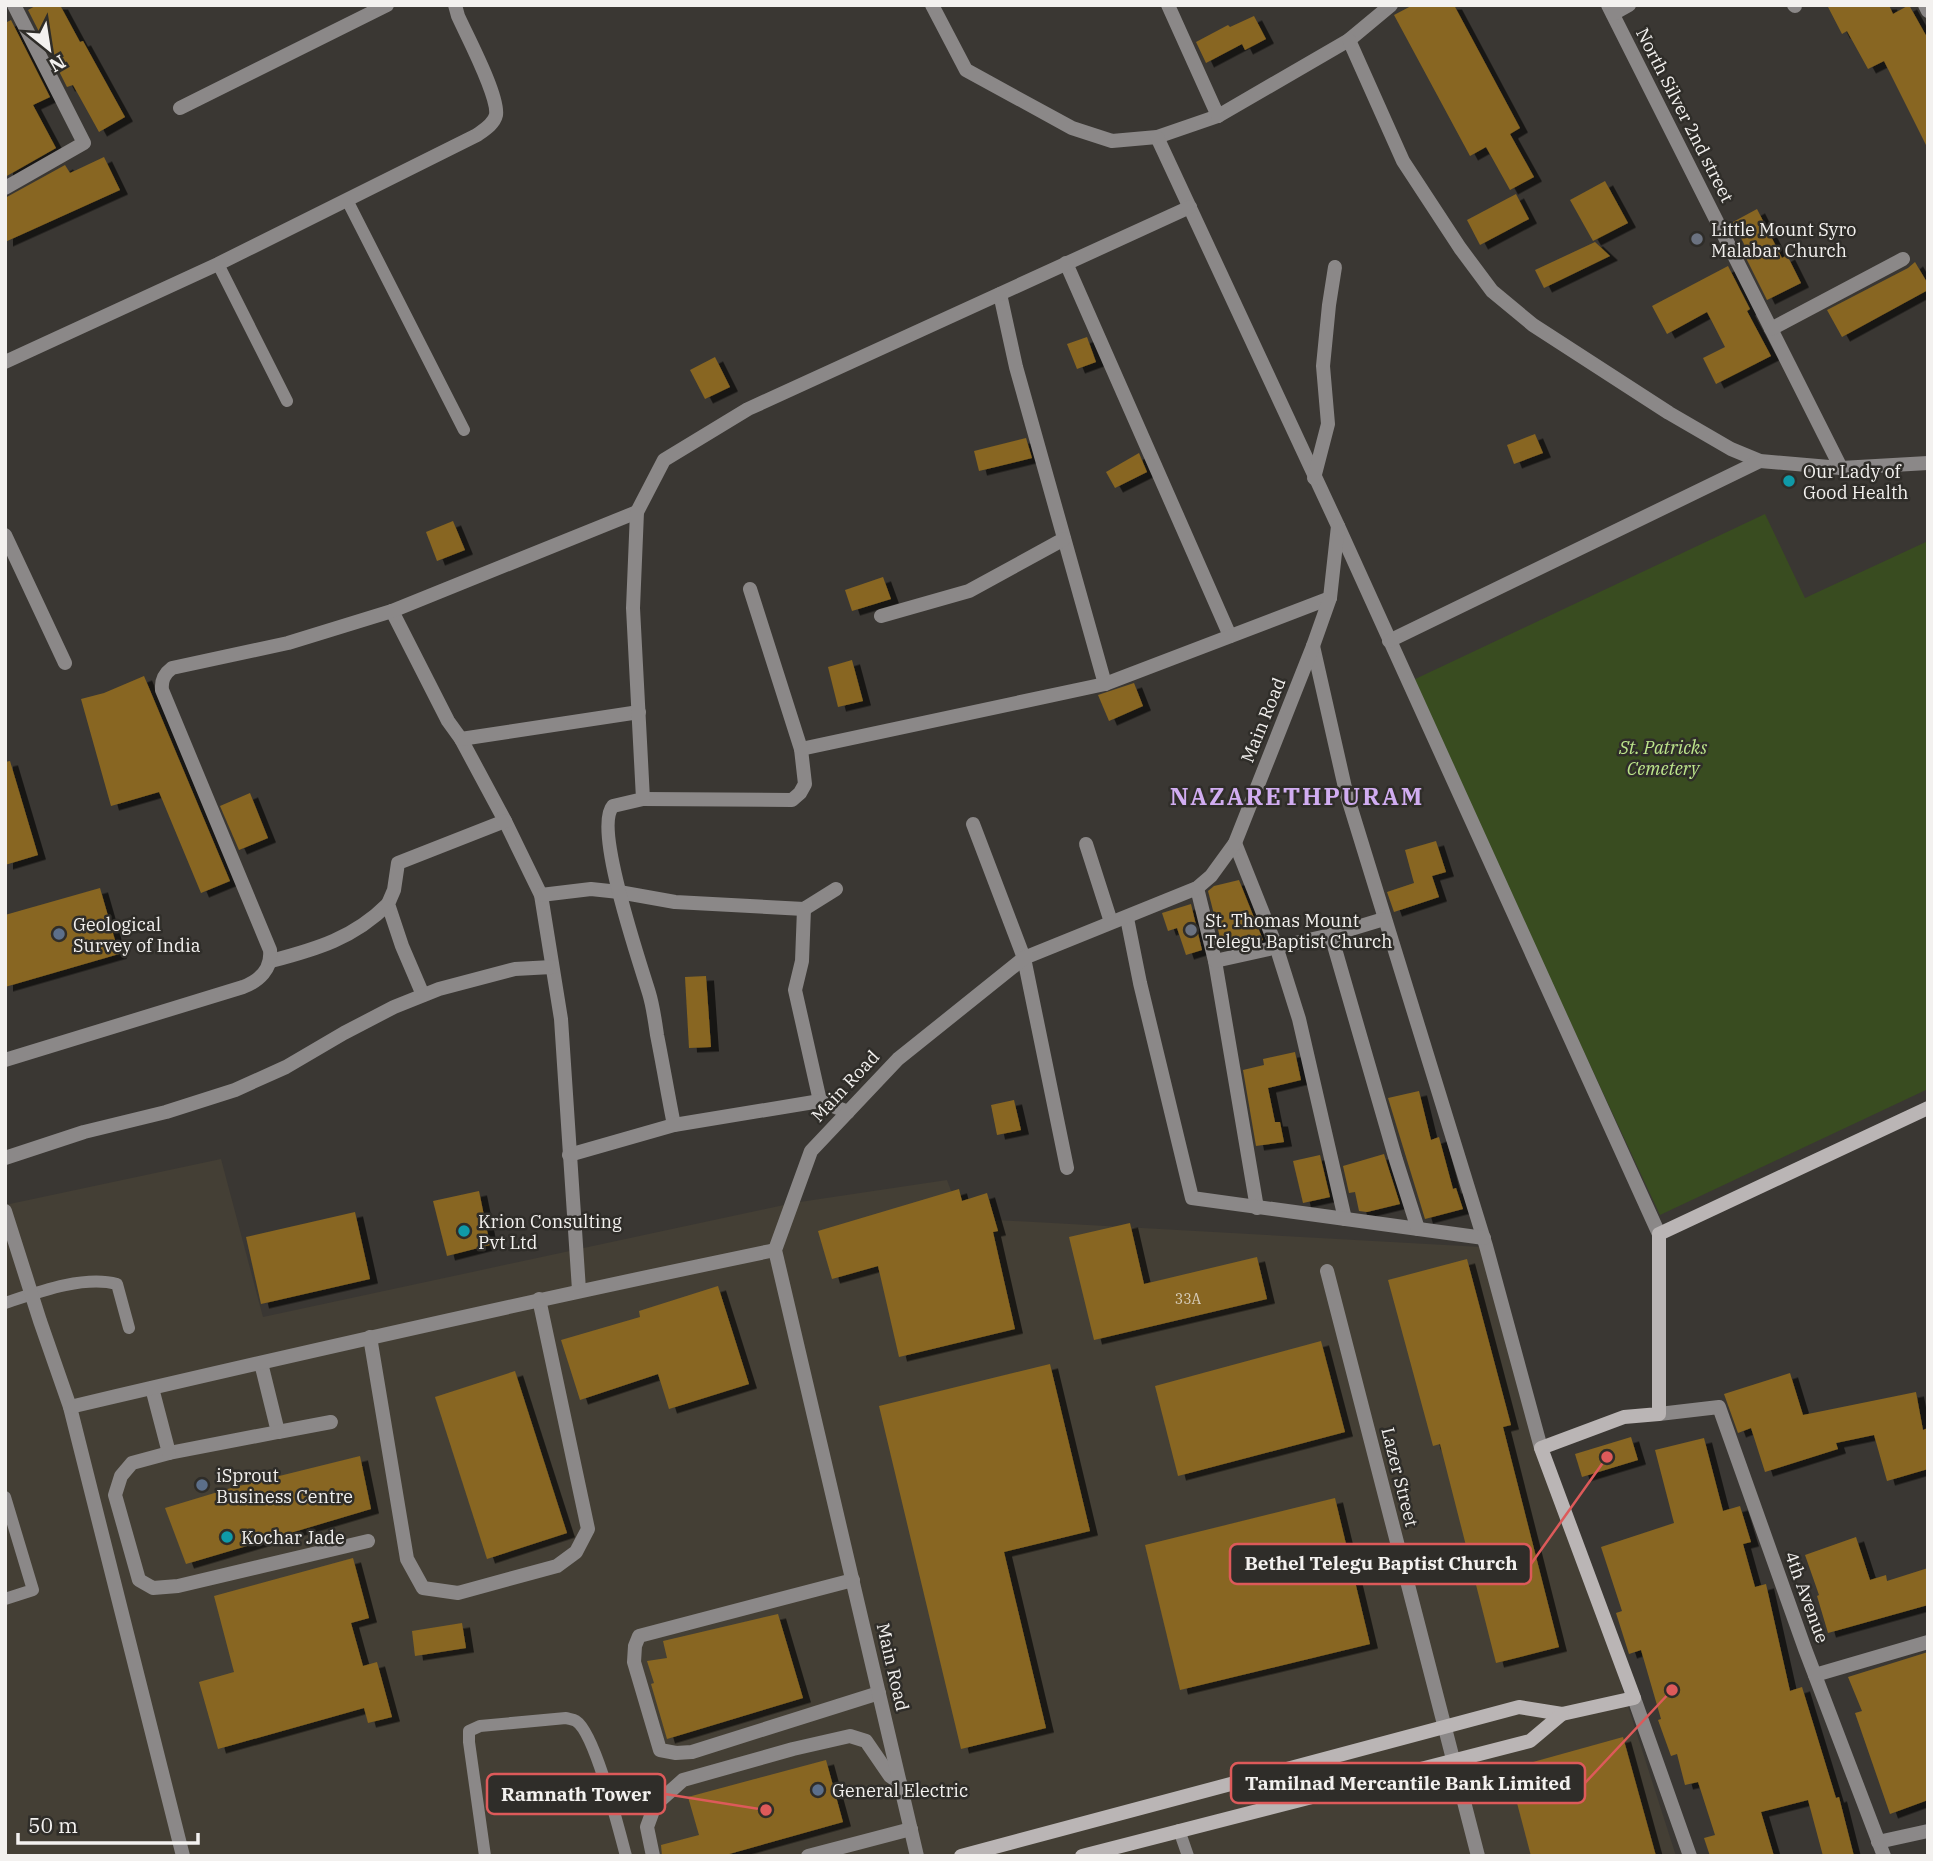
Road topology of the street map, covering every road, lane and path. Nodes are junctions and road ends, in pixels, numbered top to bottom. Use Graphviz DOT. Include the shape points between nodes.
graph roads {
  1 [pos="14,5"];
  2 [pos="387,5"];
  3 [pos="456,5"];
  4 [pos="932,5"];
  5 [pos="1168,5"];
  6 [pos="1629,5"];
  7 [pos="1924,5"];
  8 [pos="1388,6"];
  9 [pos="1611,9"];
  10 [pos="1928,11"];
  11 [pos="1349,40"];
  12 [pos="180,108"];
  13 [pos="1218,116"];
  14 [pos="1157,137"];
  15 [pos="5,188"];
  16 [pos="347,200"];
  17 [pos="1190,207"];
  18 [pos="1903,259"];
  19 [pos="1066,263"];
  20 [pos="218,264"];
  21 [pos="1335,267"];
  22 [pos="1000,294"];
  23 [pos="1771,329"];
  24 [pos="5,362"];
  25 [pos="287,401"];
  26 [pos="464,430"];
  27 [pos="1760,461"];
  28 [pos="1928,463"];
  29 [pos="1841,468"];
  30 [pos="1314,478"];
  31 [pos="637,512"];
  32 [pos="1338,526"];
  33 [pos="5,535"];
  34 [pos="1064,539"];
  35 [pos="750,589"];
  36 [pos="1330,598"];
  37 [pos="392,611"];
  38 [pos="881,616"];
  39 [pos="1230,636"];
  40 [pos="1389,641"];
  41 [pos="1313,646"];
  42 [pos="65,663"];
  43 [pos="1105,684"];
  44 [pos="639,712"];
  45 [pos="461,739"];
  46 [pos="801,748"];
  47 [pos="643,799"];
  48 [pos="505,821"];
  49 [pos="972,824"];
  50 [pos="1236,842"];
  51 [pos="1086,844"];
  52 [pos="1197,888"];
  53 [pos="836,889"];
  54 [pos="619,892"];
  55 [pos="541,895"];
  56 [pos="388,904"];
  57 [pos="804,909"];
  58 [pos="1127,918"];
  59 [pos="1384,919"];
  60 [pos="1111,922"];
  61 [pos="1331,935"];
  62 [pos="1276,946"];
  63 [pos="1024,958"];
  64 [pos="271,961"];
  65 [pos="1215,961"];
  66 [pos="552,967"];
  67 [pos="423,995"];
  68 [pos="5,1060"];
  69 [pos="820,1101"];
  70 [pos="1928,1108"];
  71 [pos="848,1112"];
  72 [pos="674,1125"];
  73 [pos="569,1155"];
  74 [pos="5,1158"];
  75 [pos="1066,1168"];
  76 [pos="1256,1208"];
  77 [pos="5,1211"];
  78 [pos="1345,1219"];
  79 [pos="1418,1228"];
  80 [pos="1659,1234"];
  81 [pos="1484,1238"];
  82 [pos="775,1250"];
  83 [pos="1327,1271"];
  84 [pos="579,1290"];
  85 [pos="31,1294"];
  86 [pos="538,1299"];
  87 [pos="5,1303"];
  88 [pos="129,1328"];
  89 [pos="370,1337"];
  90 [pos="261,1363"];
  91 [pos="152,1388"];
  92 [pos="70,1407"];
  93 [pos="1659,1414"];
  94 [pos="331,1422"];
  95 [pos="278,1432"];
  96 [pos="1541,1448"];
  97 [pos="169,1453"];
  98 [pos="5,1497"];
  99 [pos="368,1541"];
  100 [pos="853,1580"];
  101 [pos="5,1599"];
  102 [pos="1928,1642"];
  103 [pos="1815,1675"];
  104 [pos="879,1693"];
  105 [pos="1634,1698"];
  106 [pos="1562,1714"];
  107 [pos="1444,1727"];
  108 [pos="1453,1762"];
  109 [pos="900,1783"];
  110 [pos="911,1829"];
  111 [pos="1179,1830"];
  112 [pos="1928,1831"];
  113 [pos="1881,1849"];
  114 [pos="183,1856"];
  115 [pos="485,1856"];
  116 [pos="626,1856"];
  117 [pos="653,1856"];
  118 [pos="808,1856"];
  119 [pos="917,1856"];
  120 [pos="961,1856"];
  121 [pos="1082,1856"];
  122 [pos="1188,1856"];
  123 [pos="1478,1856"];
  124 [pos="1690,1856"];
  1 -- 15 [label="street" via="84,143"];
  2 -- 12 [label="street"];
  3 -- 16 [label="street" via="494,96 496,115 477,135"];
  4 -- 14 [label="street" via="966,70 1072,128 1112,141"];
  5 -- 13 [label="street"];
  6 -- 9 [label="street"];
  7 -- 10 [label="street"];
  8 -- 11 [label="street"];
  9 -- 23 [label="street, North Silver 2nd street"];
  11 -- 13 [label="street"];
  11 -- 27 [label="street" via="1403,161 1492,290 1533,326 1669,413"];
  13 -- 14 [label="street"];
  14 -- 17 [label="street"];
  16 -- 20 [label="street"];
  16 -- 26 [label="lane"];
  17 -- 19 [label="street"];
  17 -- 30 [label="street"];
  18 -- 23 [label="street"];
  19 -- 22 [label="street"];
  19 -- 39 [label="street"];
  20 -- 24 [label="street"];
  20 -- 25 [label="lane"];
  21 -- 30 [label="street" via="1322,366 1328,424"];
  22 -- 31 [label="street" via="748,410 676,452 664,460"];
  22 -- 34 [label="street"];
  23 -- 29 [label="street, North Silver 2nd street"];
  27 -- 29 [label="street"];
  27 -- 40 [label="street"];
  28 -- 29 [label="street"];
  30 -- 32 [label="street"];
  31 -- 37 [label="street"];
  31 -- 44 [label="street" via="633,608"];
  32 -- 36 [label="street, Main Road"];
  32 -- 40 [label="street"];
  33 -- 42 [label="street"];
  34 -- 38 [label="street" via="969,591"];
  34 -- 43 [label="street"];
  35 -- 46 [label="street"];
  36 -- 39 [label="street"];
  36 -- 41 [label="street, Main Road"];
  37 -- 45 [label="street"];
  37 -- 64 [label="street" via="288,643 172,668 161,682"];
  39 -- 43 [label="street"];
  40 -- 80 [label="street"];
  41 -- 50 [label="street, Main Road"];
  41 -- 59 [label="street" via="1346,792"];
  43 -- 46 [label="street"];
  44 -- 45 [label="street"];
  44 -- 47 [label="street"];
  45 -- 48 [label="street"];
  46 -- 47 [label="street" via="805,784 792,800"];
  47 -- 54 [label="street" via="613,806 608,813 608,840"];
  48 -- 55 [label="street"];
  48 -- 56 [label="street" via="397,863"];
  49 -- 63 [label="street"];
  50 -- 52 [label="street, Main Road"];
  50 -- 62 [label="street"];
  51 -- 60 [label="street"];
  52 -- 58 [label="street, Main Road"];
  52 -- 65 [label="street"];
  53 -- 57 [label="street"];
  54 -- 55 [label="street" via="591,889"];
  54 -- 57 [label="street" via="675,902"];
  54 -- 72 [label="street" via="649,993"];
  55 -- 66 [label="street"];
  56 -- 64 [label="street" via="373,919 334,942"];
  56 -- 67 [label="street"];
  57 -- 69 [label="street" via="801,970 794,990"];
  58 -- 60 [label="street, Main Road"];
  58 -- 76 [label="street" via="1192,1198"];
  59 -- 61 [label="street"];
  59 -- 81 [label="street"];
  60 -- 63 [label="street, Main Road"];
  61 -- 62 [label="street"];
  61 -- 79 [label="street"];
  62 -- 65 [label="street"];
  62 -- 78 [label="street" via="1299,1019"];
  63 -- 71 [label="street, Main Road" via="898,1059"];
  63 -- 75 [label="street"];
  64 -- 68 [label="street" via="257,982 243,988"];
  65 -- 76 [label="street"];
  66 -- 67 [label="street" via="515,969"];
  66 -- 73 [label="street" via="561,1019"];
  67 -- 74 [label="street" via="344,1033 286,1068 234,1090"];
  69 -- 71 [label="street"];
  69 -- 72 [label="street"];
  70 -- 80 [label="main road"];
  71 -- 82 [label="street, Main Road" via="811,1151"];
  72 -- 73 [label="street"];
  73 -- 84 [label="street"];
  76 -- 78 [label="street"];
  77 -- 85 [label="street"];
  78 -- 79 [label="street"];
  79 -- 81 [label="street"];
  80 -- 93 [label="main road"];
  81 -- 96 [label="street"];
  82 -- 84 [label="street"];
  82 -- 100 [label="street, Main Road"];
  83 -- 107 [label="street, Lazer Street"];
  84 -- 86 [label="street"];
  85 -- 87 [label="lane"];
  85 -- 88 [label="lane" via="86,1282 117,1284"];
  85 -- 92 [label="street"];
  86 -- 89 [label="street"];
  86 -- 89 [label="street" via="588,1530 576,1552 557,1566 458,1593 423,1588 407,1559"];
  89 -- 90 [label="street"];
  90 -- 91 [label="street"];
  90 -- 95 [label="street"];
  91 -- 92 [label="street"];
  91 -- 97 [label="street"];
  92 -- 114 [label="street"];
  93 -- 96 [label="main road" via="1624,1417"];
  93 -- 103 [label="street, 4th Avenue" via="1719,1407"];
  94 -- 95 [label="street"];
  95 -- 97 [label="street"];
  96 -- 105 [label="main road"];
  97 -- 99 [label="street" via="132,1463 121,1476 115,1495 139,1580 153,1588"];
  98 -- 101 [label="lane" via="33,1590"];
  100 -- 104 [label="street, Main Road"];
  100 -- 104 [label="street" via="639,1636 634,1662 660,1750 676,1753 692,1752"];
  102 -- 103 [label="street"];
  103 -- 113 [label="street, 4th Avenue"];
  104 -- 109 [label="street, Main Road"];
  105 -- 106 [label="main road"];
  105 -- 124 [label="street"];
  106 -- 107 [label="main road" via="1519,1707"];
  106 -- 108 [label="main road" via="1530,1741"];
  107 -- 108 [label="street, Lazer Street"];
  107 -- 120 [label="main road"];
  108 -- 111 [label="main road"];
  108 -- 123 [label="street, Lazer Street"];
  109 -- 110 [label="street, Main Road"];
  109 -- 117 [label="street" via="866,1741 850,1736 683,1780 655,1805 647,1827"];
  110 -- 118 [label="street"];
  110 -- 119 [label="street, Main Road"];
  111 -- 121 [label="main road"];
  111 -- 122 [label="lane"];
  112 -- 113 [label="street"];
  115 -- 116 [label="lane" via="469,1731 566,1718 577,1721 588,1737"];
}
